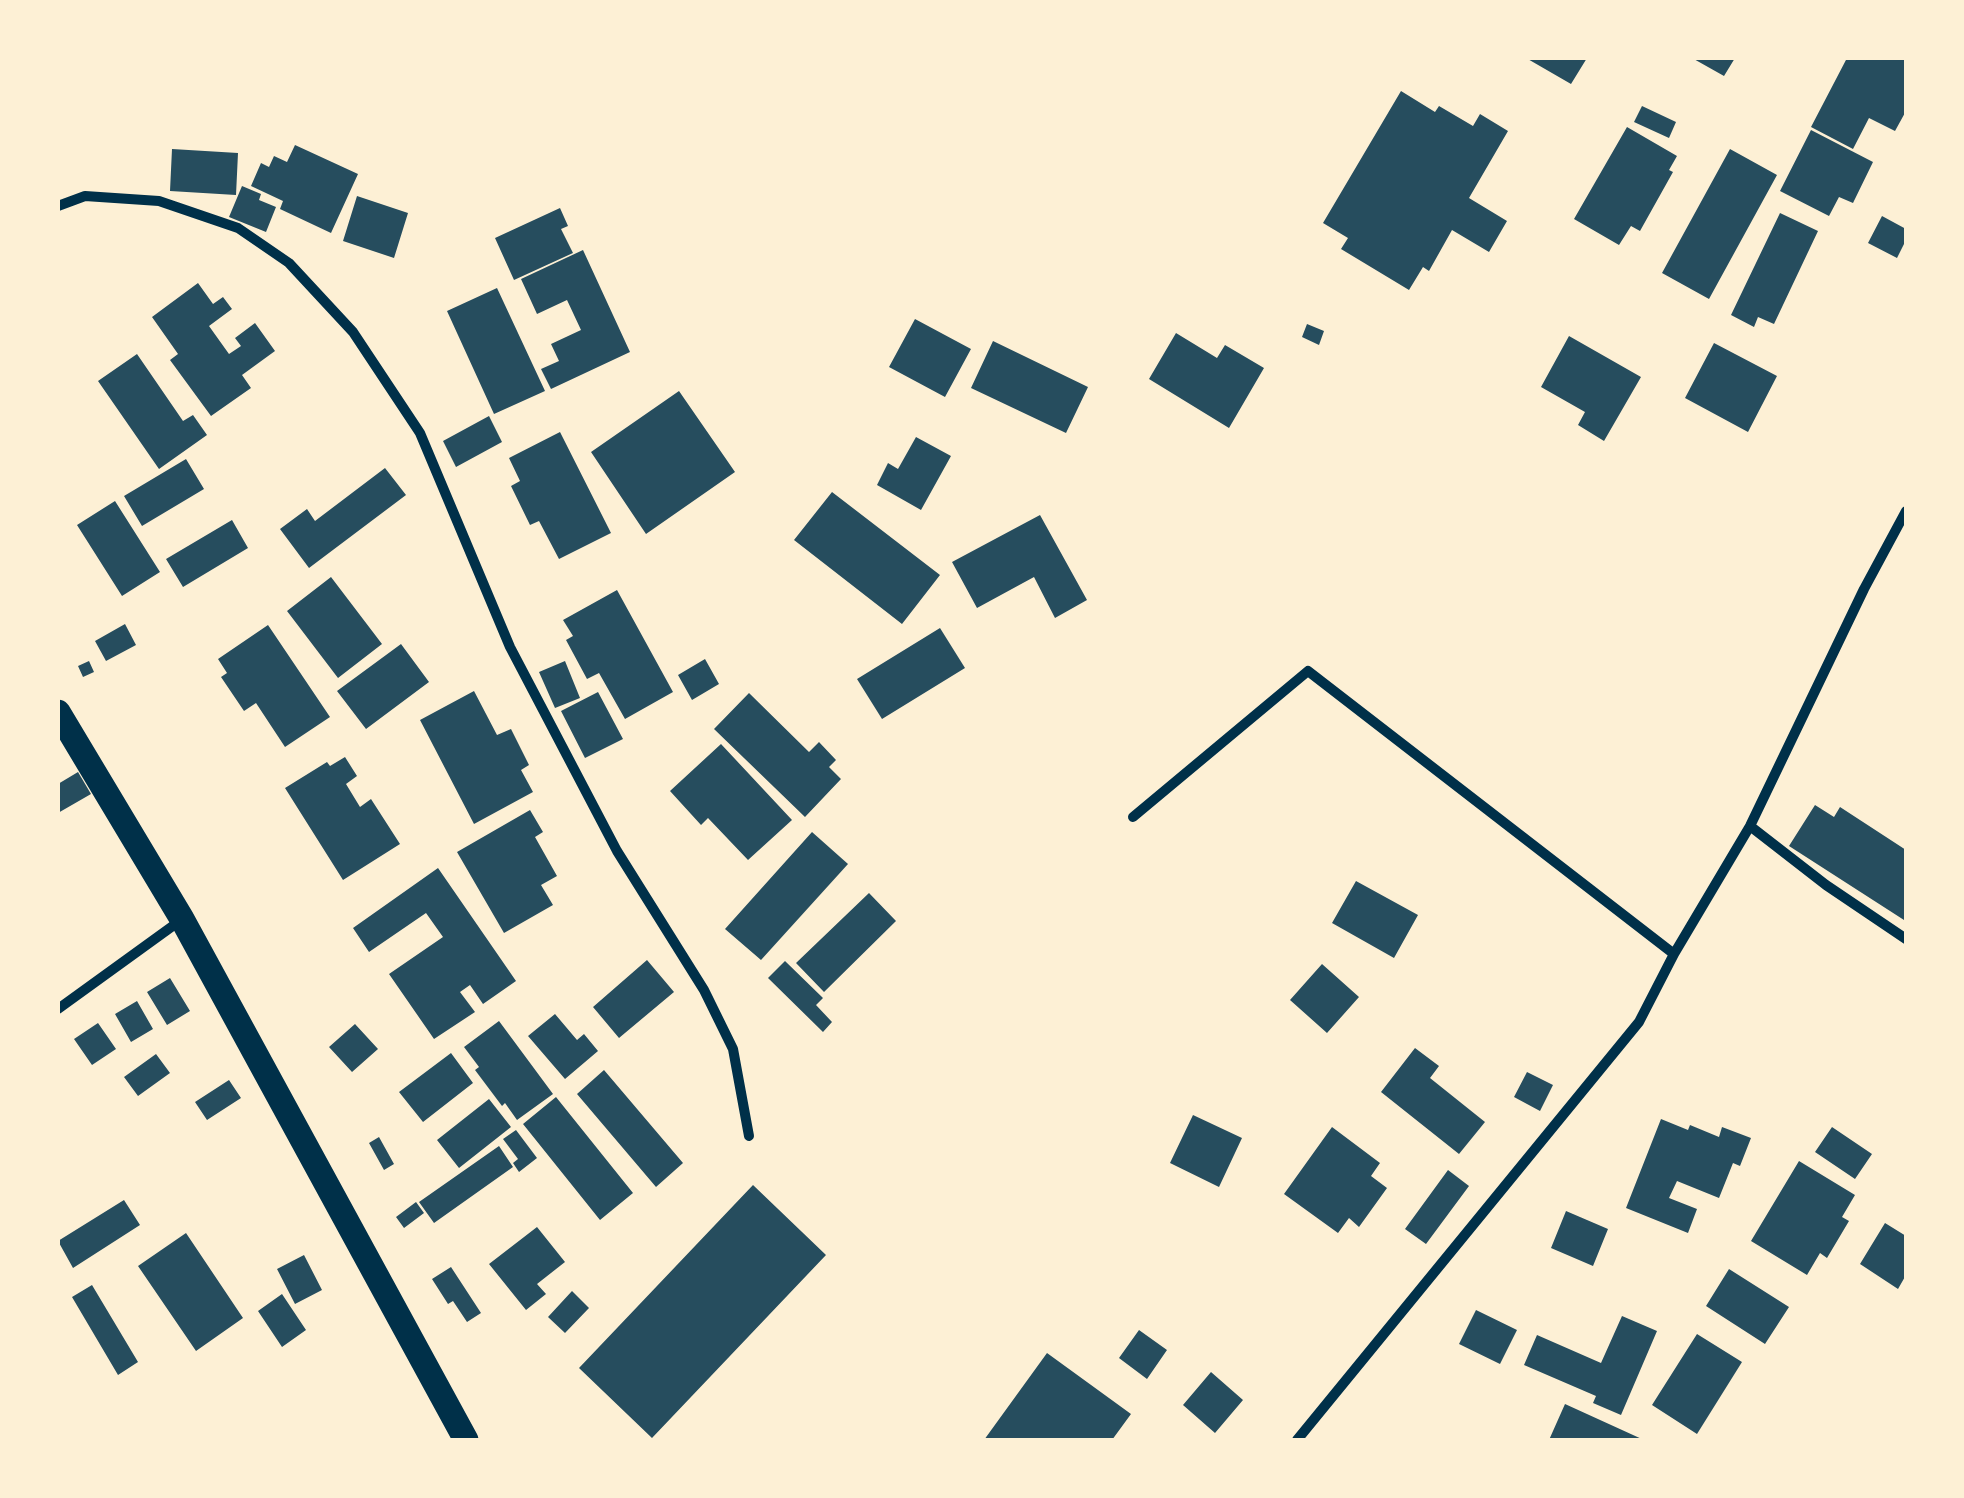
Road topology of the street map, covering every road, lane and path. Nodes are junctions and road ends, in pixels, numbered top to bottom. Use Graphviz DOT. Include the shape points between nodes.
graph roads {
  1 [pos="58,206"];
  2 [pos="1906,511"];
  3 [pos="58,712"];
  4 [pos="1133,817"];
  5 [pos="1750,826"];
  6 [pos="182,920"];
  7 [pos="1906,939"];
  8 [pos="1674,954"];
  9 [pos="58,1009"];
  10 [pos="749,1136"];
  11 [pos="466,1440"];
  12 [pos="1297,1440"];
  1 -- 10 [label="street" via="85,196 159,202 238,228 289,263 353,332 420,434 510,646 617,850 704,990 732,1049"];
  2 -- 5 [label="street"];
  3 -- 6 [label="main road"];
  4 -- 8 [label="street" via="1308,670"];
  5 -- 7 [label="street"];
  5 -- 8 [label="street"];
  6 -- 9 [label="street"];
  6 -- 11 [label="main road"];
  8 -- 12 [label="street" via="1639,1022"];
}
